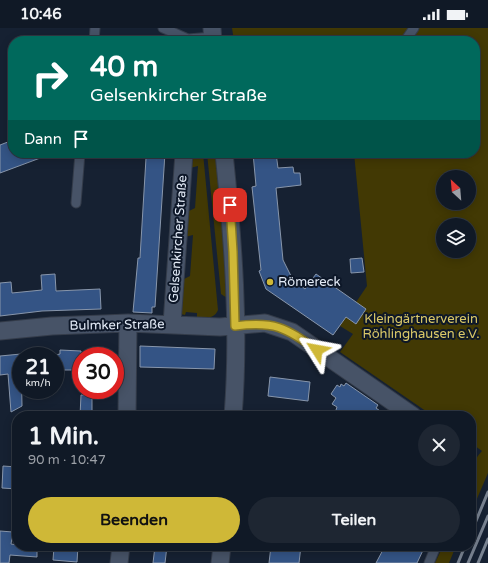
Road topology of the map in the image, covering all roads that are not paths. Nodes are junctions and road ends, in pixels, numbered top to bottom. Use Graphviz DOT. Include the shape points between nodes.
graph roads {
  1 [pos="163,28"];
  2 [pos="181,36"];
  3 [pos="80,158"];
  4 [pos="184,158"];
  5 [pos="224,158"];
  6 [pos="76,203"];
  7 [pos="128,323"];
  8 [pos="172,324"];
  9 [pos="235,326"];
  10 [pos="0,331"];
  11 [pos="127,411"];
  12 [pos="233,411"];
  13 [pos="406,411"];
  14 [pos="120,551"];
  15 [pos="221,551"];
  16 [pos="434,551"];
  17 [pos="119,563"];
  18 [pos="220,563"];
  19 [pos="429,563"];
  1 -- 2 [label="lane"];
  3 -- 6 [label="lane"];
  4 -- 8 [label="street, Gelsenkircher Straße"];
  5 -- 9 [label="street" via="233,252"];
  7 -- 8 [label="street, Bulmker Straße"];
  7 -- 10 [label="street, Bulmker Straße"];
  7 -- 11 [label="street"];
  8 -- 9 [label="street, Bulmker Straße"];
  9 -- 12 [label="street"];
  9 -- 13 [label="street, Bulmker Straße" via="265,323 292,332"];
  14 -- 17 [label="street"];
  15 -- 18 [label="street"];
  16 -- 19 [label="lane"];
}
